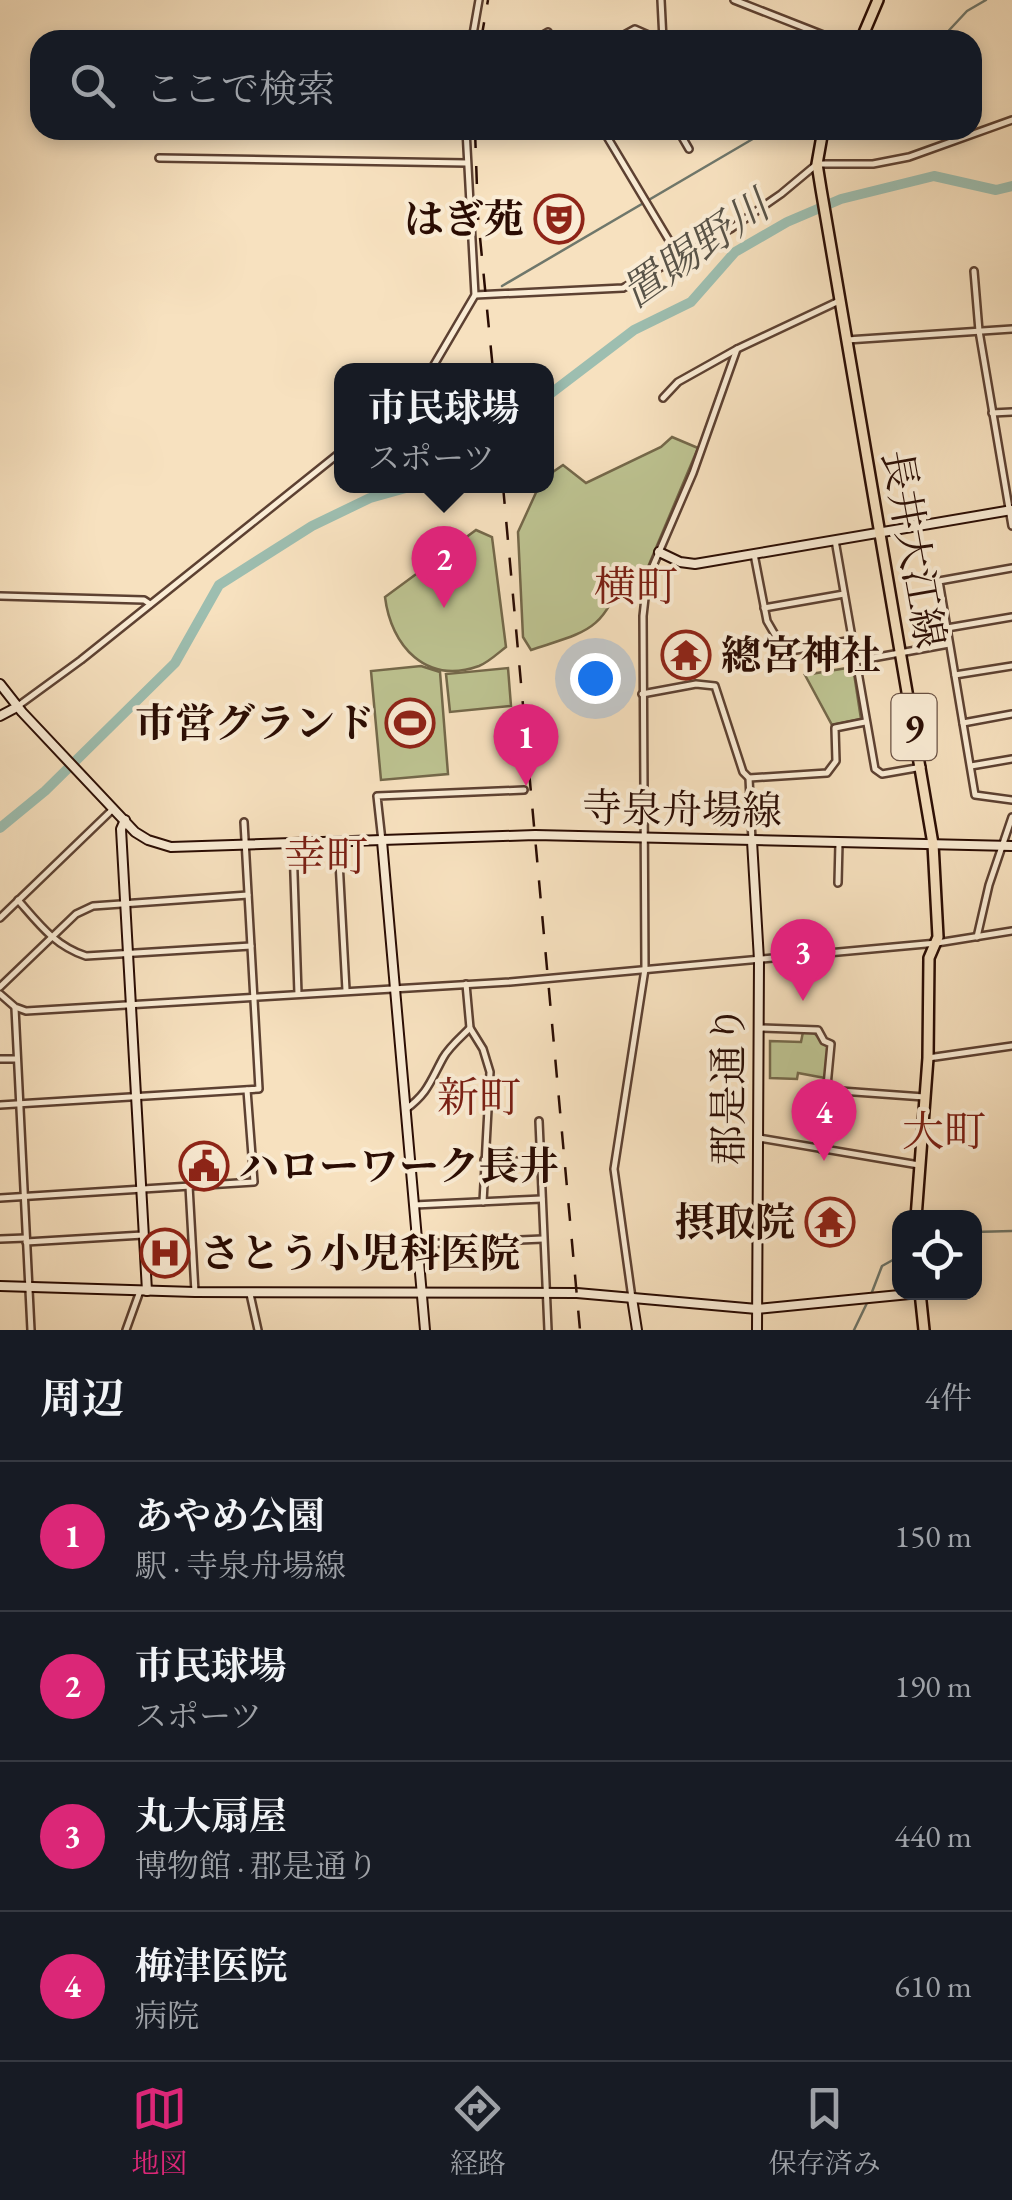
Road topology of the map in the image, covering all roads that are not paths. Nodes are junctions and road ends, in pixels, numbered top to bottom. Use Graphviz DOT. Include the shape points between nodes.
graph roads {
  1 [pos="478,0"];
  2 [pos="661,0"];
  3 [pos="734,0"];
  4 [pos="878,0"];
  5 [pos="474,30"];
  6 [pos="661,30"];
  7 [pos="810,30"];
  8 [pos="865,30"];
  9 [pos="1012,120"];
  10 [pos="982,131"];
  11 [pos="466,140"];
  12 [pos="609,140"];
  13 [pos="684,140"];
  14 [pos="822,140"];
  15 [pos="956,140"];
  16 [pos="690,149"];
  17 [pos="159,158"];
  18 [pos="467,163"];
  19 [pos="817,164"];
  20 [pos="679,256"];
  21 [pos="974,271"];
  22 [pos="475,295"];
  23 [pos="839,301"];
  24 [pos="1012,329"];
  25 [pos="978,331"];
  26 [pos="848,340"];
  27 [pos="737,350"];
  28 [pos="435,363"];
  29 [pos="663,398"];
  30 [pos="1012,412"];
  31 [pos="992,413"];
  32 [pos="334,457"];
  33 [pos="1011,511"];
  34 [pos="1012,526"];
  35 [pos="880,532"];
  36 [pos="835,540"];
  37 [pos="659,552"];
  38 [pos="754,554"];
  39 [pos="1012,568"];
  40 [pos="844,594"];
  41 [pos="0,596"];
  42 [pos="150,604"];
  43 [pos="764,608"];
  44 [pos="1012,617"];
  45 [pos="947,628"];
  46 [pos="852,640"];
  47 [pos="949,644"];
  48 [pos="901,652"];
  49 [pos="856,661"];
  50 [pos="1012,666"];
  51 [pos="955,676"];
  52 [pos="0,684"];
  53 [pos="642,694"];
  54 [pos="20,709"];
  55 [pos="1012,714"];
  56 [pos="0,716"];
  57 [pos="865,722"];
  58 [pos="963,723"];
  59 [pos="1012,759"];
  60 [pos="971,766"];
  61 [pos="922,767"];
  62 [pos="749,778"];
  63 [pos="524,790"];
  64 [pos="1012,800"];
  65 [pos="112,806"];
  66 [pos="1012,818"];
  67 [pos="125,820"];
  68 [pos="244,822"];
  69 [pos="644,838"];
  70 [pos="752,840"];
  71 [pos="382,841"];
  72 [pos="338,843"];
  73 [pos="839,843"];
  74 [pos="934,844"];
  75 [pos="293,845"];
  76 [pos="1007,846"];
  77 [pos="246,847"];
  78 [pos="838,883"];
  79 [pos="248,895"];
  80 [pos="18,900"];
  81 [pos="126,904"];
  82 [pos="0,918"];
  83 [pos="1012,931"];
  84 [pos="977,937"];
  85 [pos="52,938"];
  86 [pos="937,943"];
  87 [pos="250,946"];
  88 [pos="129,953"];
  89 [pos="759,960"];
  90 [pos="645,969"];
  91 [pos="466,984"];
  92 [pos="395,987"];
  93 [pos="0,990"];
  94 [pos="346,990"];
  95 [pos="298,994"];
  96 [pos="253,997"];
  97 [pos="132,1004"];
  98 [pos="14,1007"];
  99 [pos="470,1028"];
  100 [pos="758,1028"];
  101 [pos="1012,1046"];
  102 [pos="16,1058"];
  103 [pos="928,1058"];
  104 [pos="0,1059"];
  105 [pos="247,1090"];
  106 [pos="827,1090"];
  107 [pos="138,1098"];
  108 [pos="925,1098"];
  109 [pos="18,1104"];
  110 [pos="0,1106"];
  111 [pos="406,1110"];
  112 [pos="539,1122"];
  113 [pos="758,1138"];
  114 [pos="821,1149"];
  115 [pos="484,1160"];
  116 [pos="540,1162"];
  117 [pos="919,1164"];
  118 [pos="190,1186"];
  119 [pos="143,1189"];
  120 [pos="24,1196"];
  121 [pos="0,1198"];
  122 [pos="542,1200"];
  123 [pos="483,1202"];
  124 [pos="414,1205"];
  125 [pos="916,1210"];
  126 [pos="145,1235"];
  127 [pos="544,1238"];
  128 [pos="0,1239"];
  129 [pos="26,1240"];
  130 [pos="417,1244"];
  131 [pos="0,1286"];
  132 [pos="28,1286"];
  133 [pos="144,1290"];
  134 [pos="195,1292"];
  135 [pos="249,1292"];
  136 [pos="422,1293"];
  137 [pos="544,1293"];
  138 [pos="892,1295"];
  139 [pos="632,1298"];
  140 [pos="921,1300"];
  141 [pos="757,1309"];
  142 [pos="31,1330"];
  143 [pos="126,1330"];
  144 [pos="258,1330"];
  145 [pos="425,1330"];
  146 [pos="548,1330"];
  147 [pos="637,1330"];
  148 [pos="757,1330"];
  149 [pos="924,1330"];
  1 -- 5 [label="street"];
  2 -- 6 [label="street"];
  3 -- 7 [label="street"];
  4 -- 8 [label="main road"];
  9 -- 10 [label="street"];
  11 -- 18 [label="street"];
  12 -- 20 [label="street"];
  13 -- 16 [label="street"];
  14 -- 19 [label="main road, 長井大江線 / 9"];
  15 -- 19 [label="street" via="873,164"];
  17 -- 18 [label="street"];
  18 -- 22 [label="street"];
  19 -- 20 [label="street"];
  19 -- 23 [label="main road, 長井大江線 / 9"];
  20 -- 22 [label="street" via="623,288"];
  21 -- 25 [label="street"];
  22 -- 28 [label="street"];
  23 -- 26 [label="main road, 長井大江線 / 9"];
  23 -- 27 [label="street"];
  24 -- 25 [label="street"];
  25 -- 26 [label="street"];
  25 -- 31 [label="street"];
  26 -- 35 [label="main road, 長井大江線 / 9"];
  27 -- 29 [label="street" via="678,382"];
  27 -- 37 [label="street"];
  30 -- 31 [label="street"];
  31 -- 33 [label="street"];
  32 -- 42 [label="street"];
  33 -- 34 [label="street"];
  33 -- 35 [label="street"];
  35 -- 36 [label="street"];
  35 -- 48 [label="main road, 長井大江線 / 9"];
  36 -- 38 [label="street"];
  36 -- 40 [label="street"];
  37 -- 38 [label="street" via="695,564"];
  37 -- 53 [label="street" via="647,580"];
  38 -- 43 [label="street"];
  39 -- 45 [label="street" via="939,580"];
  40 -- 43 [label="street"];
  40 -- 46 [label="street"];
  41 -- 42 [label="street"];
  42 -- 54 [label="street"];
  43 -- 46 [label="street" via="785,652"];
  44 -- 45 [label="street"];
  45 -- 47 [label="street"];
  46 -- 49 [label="street"];
  47 -- 48 [label="street"];
  47 -- 51 [label="street"];
  48 -- 49 [label="street"];
  48 -- 61 [label="main road, 長井大江線 / 9"];
  49 -- 57 [label="street"];
  50 -- 51 [label="street"];
  51 -- 58 [label="street"];
  52 -- 54 [label="street, 寺泉舟場線"];
  53 -- 62 [label="street" via="715,686"];
  53 -- 69 [label="street"];
  54 -- 56 [label="street"];
  54 -- 65 [label="street, 寺泉舟場線"];
  55 -- 58 [label="street"];
  57 -- 61 [label="street" via="875,770"];
  57 -- 62 [label="street" via="835,728 836,760 827,773"];
  58 -- 60 [label="street"];
  59 -- 60 [label="street"];
  60 -- 64 [label="street" via="975,795"];
  61 -- 74 [label="main road, 長井大江線 / 9"];
  62 -- 70 [label="street"];
  63 -- 71 [label="street" via="377,796"];
  65 -- 67 [label="street, 寺泉舟場線"];
  65 -- 80 [label="street"];
  66 -- 76 [label="street"];
  67 -- 77 [label="street, 寺泉舟場線" via="148,840 172,847"];
  67 -- 81 [label="street"];
  68 -- 77 [label="street"];
  69 -- 70 [label="street, 寺泉舟場線"];
  69 -- 71 [label="street, 寺泉舟場線"];
  69 -- 90 [label="street"];
  70 -- 73 [label="street, 寺泉舟場線"];
  70 -- 89 [label="street, 郡是通り"];
  71 -- 72 [label="street, 寺泉舟場線"];
  71 -- 92 [label="street"];
  72 -- 75 [label="street, 寺泉舟場線"];
  72 -- 94 [label="street"];
  73 -- 74 [label="street, 寺泉舟場線"];
  73 -- 78 [label="street"];
  74 -- 76 [label="street, 寺泉舟場線"];
  74 -- 86 [label="main road, 長井大江線 / 9"];
  75 -- 77 [label="street, 寺泉舟場線"];
  75 -- 95 [label="street"];
  76 -- 84 [label="street"];
  77 -- 79 [label="street"];
  79 -- 81 [label="street"];
  79 -- 87 [label="street"];
  80 -- 82 [label="street"];
  80 -- 85 [label="street"];
  81 -- 85 [label="street" via="93,906"];
  81 -- 88 [label="street"];
  83 -- 84 [label="street"];
  84 -- 86 [label="street"];
  85 -- 88 [label="street" via="86,956"];
  85 -- 93 [label="street"];
  86 -- 89 [label="street"];
  86 -- 103 [label="main road, 長井大江線 / 9" via="929,958"];
  87 -- 88 [label="street"];
  87 -- 96 [label="street"];
  88 -- 97 [label="street"];
  89 -- 90 [label="street"];
  89 -- 100 [label="street, 郡是通り"];
  90 -- 91 [label="street"];
  90 -- 139 [label="street" via="614,1169"];
  91 -- 92 [label="street"];
  91 -- 99 [label="street"];
  92 -- 94 [label="street"];
  92 -- 111 [label="street"];
  93 -- 98 [label="street"];
  94 -- 95 [label="street"];
  95 -- 96 [label="street"];
  96 -- 97 [label="street"];
  96 -- 105 [label="street" via="259,1089"];
  97 -- 98 [label="street"];
  97 -- 107 [label="street"];
  98 -- 102 [label="street"];
  99 -- 111 [label="street"];
  99 -- 115 [label="street" via="490,1072"];
  100 -- 106 [label="street" via="818,1030 831,1044"];
  100 -- 113 [label="street, 郡是通り"];
  101 -- 103 [label="street"];
  102 -- 104 [label="street"];
  102 -- 109 [label="street"];
  103 -- 108 [label="main road, 長井大江線 / 9"];
  105 -- 107 [label="street"];
  105 -- 118 [label="street" via="254,1182"];
  106 -- 108 [label="street"];
  106 -- 114 [label="street"];
  107 -- 109 [label="street"];
  107 -- 119 [label="street"];
  108 -- 117 [label="main road, 長井大江線 / 9"];
  109 -- 110 [label="street"];
  109 -- 120 [label="street"];
  111 -- 124 [label="street"];
  112 -- 116 [label="street"];
  113 -- 114 [label="street"];
  113 -- 141 [label="street, 郡是通り"];
  114 -- 117 [label="street"];
  115 -- 116 [label="street"];
  115 -- 123 [label="street"];
  116 -- 122 [label="street"];
  117 -- 125 [label="main road, 長井大江線 / 9"];
  118 -- 119 [label="street"];
  118 -- 134 [label="street"];
  119 -- 120 [label="street"];
  119 -- 126 [label="street"];
  120 -- 121 [label="street"];
  120 -- 129 [label="street"];
  122 -- 123 [label="street"];
  122 -- 127 [label="street"];
  123 -- 124 [label="street"];
  124 -- 130 [label="street"];
  126 -- 129 [label="street"];
  126 -- 133 [label="street"];
  127 -- 130 [label="street"];
  127 -- 137 [label="street"];
  128 -- 129 [label="street"];
  129 -- 132 [label="street"];
  130 -- 136 [label="street"];
  131 -- 132 [label="street"];
  132 -- 133 [label="street"];
  132 -- 142 [label="street"];
  133 -- 134 [label="street"];
  133 -- 143 [label="street"];
  134 -- 135 [label="street"];
  135 -- 136 [label="street"];
  135 -- 144 [label="street"];
  136 -- 137 [label="street"];
  136 -- 145 [label="street"];
  137 -- 139 [label="street"];
  137 -- 146 [label="street"];
  138 -- 141 [label="street"];
  139 -- 141 [label="street"];
  139 -- 147 [label="street"];
  140 -- 149 [label="main road"];
  141 -- 148 [label="street, 郡是通り"];
}
